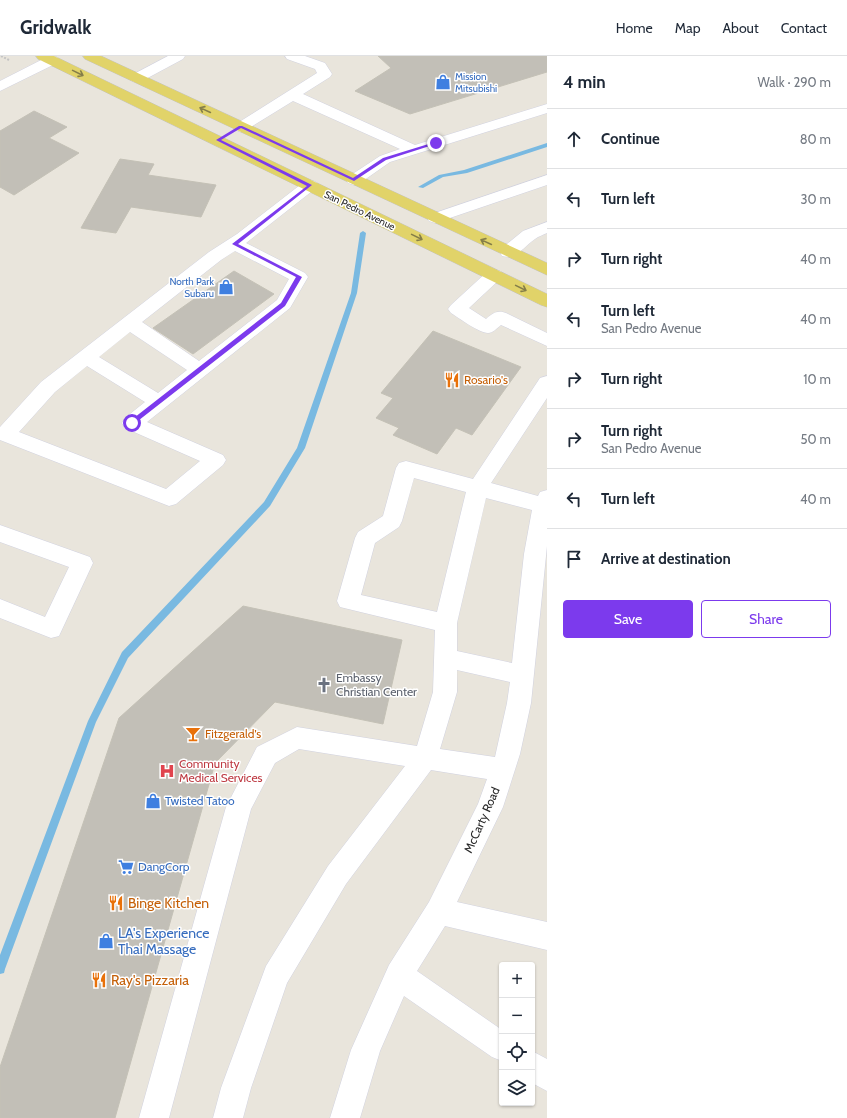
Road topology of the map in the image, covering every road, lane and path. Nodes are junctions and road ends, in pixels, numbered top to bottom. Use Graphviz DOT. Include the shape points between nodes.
graph roads {
  1 [pos="90,56"];
  2 [pos="178,56"];
  3 [pos="292,56"];
  4 [pos="322,56"];
  5 [pos="48,58"];
  6 [pos="309,62"];
  7 [pos="0,72"];
  8 [pos="137,78"];
  9 [pos="15,80"];
  10 [pos="0,87"];
  11 [pos="292,95"];
  12 [pos="547,108"];
  13 [pos="241,127"];
  14 [pos="218,140"];
  15 [pos="414,150"];
  16 [pos="354,180"];
  17 [pos="547,180"];
  18 [pos="310,185"];
  19 [pos="435,218"];
  20 [pos="547,227"];
  21 [pos="234,244"];
  22 [pos="508,252"];
  23 [pos="547,270"];
  24 [pos="494,275"];
  25 [pos="547,301"];
  26 [pos="130,323"];
  27 [pos="547,340"];
  28 [pos="86,357"];
  29 [pos="200,370"];
  30 [pos="547,383"];
  31 [pos="159,402"];
  32 [pos="478,487"];
  33 [pos="546,502"];
  34 [pos="0,533"];
  35 [pos="539,589"];
  36 [pos="0,608"];
  37 [pos="446,623"];
  38 [pos="445,658"];
  39 [pos="522,675"];
  40 [pos="425,759"];
  41 [pos="503,770"];
  42 [pos="439,911"];
  43 [pos="547,936"];
  44 [pos="399,975"];
  45 [pos="499,1045"];
  46 [pos="535,1068"];
  47 [pos="547,1076"];
  48 [pos="154,1118"];
  49 [pos="228,1118"];
  50 [pos="345,1118"];
  1 -- 8 [label="main road"];
  2 -- 8 [label="street"];
  3 -- 6 [label="street"];
  4 -- 6 [label="street"];
  5 -- 9 [label="street"];
  5 -- 14 [label="main road, San Pedro Avenue, one-way"];
  6 -- 11 [label="street" via="320,66 325,74"];
  7 -- 9 [label="street"];
  13 -- 8 [label="main road, one-way"];
  9 -- 10 [label="street"];
  11 -- 13 [label="street"];
  11 -- 15 [label="street"];
  12 -- 15 [label="street"];
  13 -- 14 [label="main road"];
  13 -- 16 [label="main road"];
  14 -- 18 [label="main road, San Pedro Avenue"];
  15 -- 16 [label="street" via="385,159"];
  16 -- 19 [label="main road"];
  17 -- 19 [label="street"];
  18 -- 21 [label="street"];
  18 -- 24 [label="main road, San Pedro Avenue, one-way"];
  22 -- 19 [label="main road, one-way"];
  20 -- 22 [label="street" via="529,235"];
  21 -- 26 [label="street"];
  21 -- 29 [label="street" via="299,277 284,304"];
  22 -- 23 [label="main road"];
  24 -- 25 [label="main road, San Pedro Avenue, one-way"];
  24 -- 27 [label="street" via="457,310 487,327 500,317"];
  26 -- 28 [label="street"];
  26 -- 29 [label="street"];
  28 -- 31 [label="street"];
  28 -- 31 [label="street" via="48,387 5,434 169,498 216,460 132,423"];
  29 -- 31 [label="street"];
  30 -- 32 [label="street"];
  32 -- 33 [label="street"];
  32 -- 37 [label="street"];
  32 -- 37 [label="street" via="406,468 392,521 366,538 348,601"];
  33 -- 35 [label="street, McCarty Road" via="538,535"];
  34 -- 36 [label="street" via="82,564 51,629"];
  35 -- 39 [label="street, McCarty Road"];
  37 -- 38 [label="street"];
  38 -- 39 [label="street"];
  38 -- 40 [label="street" via="445,692"];
  39 -- 41 [label="street, McCarty Road" via="519,703"];
  40 -- 41 [label="street"];
  40 -- 48 [label="street" via="297,738 266,755 239,807"];
  40 -- 49 [label="street" via="337,875 276,976 236,1088"];
  41 -- 42 [label="street, McCarty Road" via="490,807"];
  42 -- 43 [label="street"];
  42 -- 44 [label="street, McCarty Road"];
  44 -- 45 [label="street"];
  44 -- 50 [label="street, McCarty Road" via="366,1050"];
  46 -- 47 [label="street"];
}
